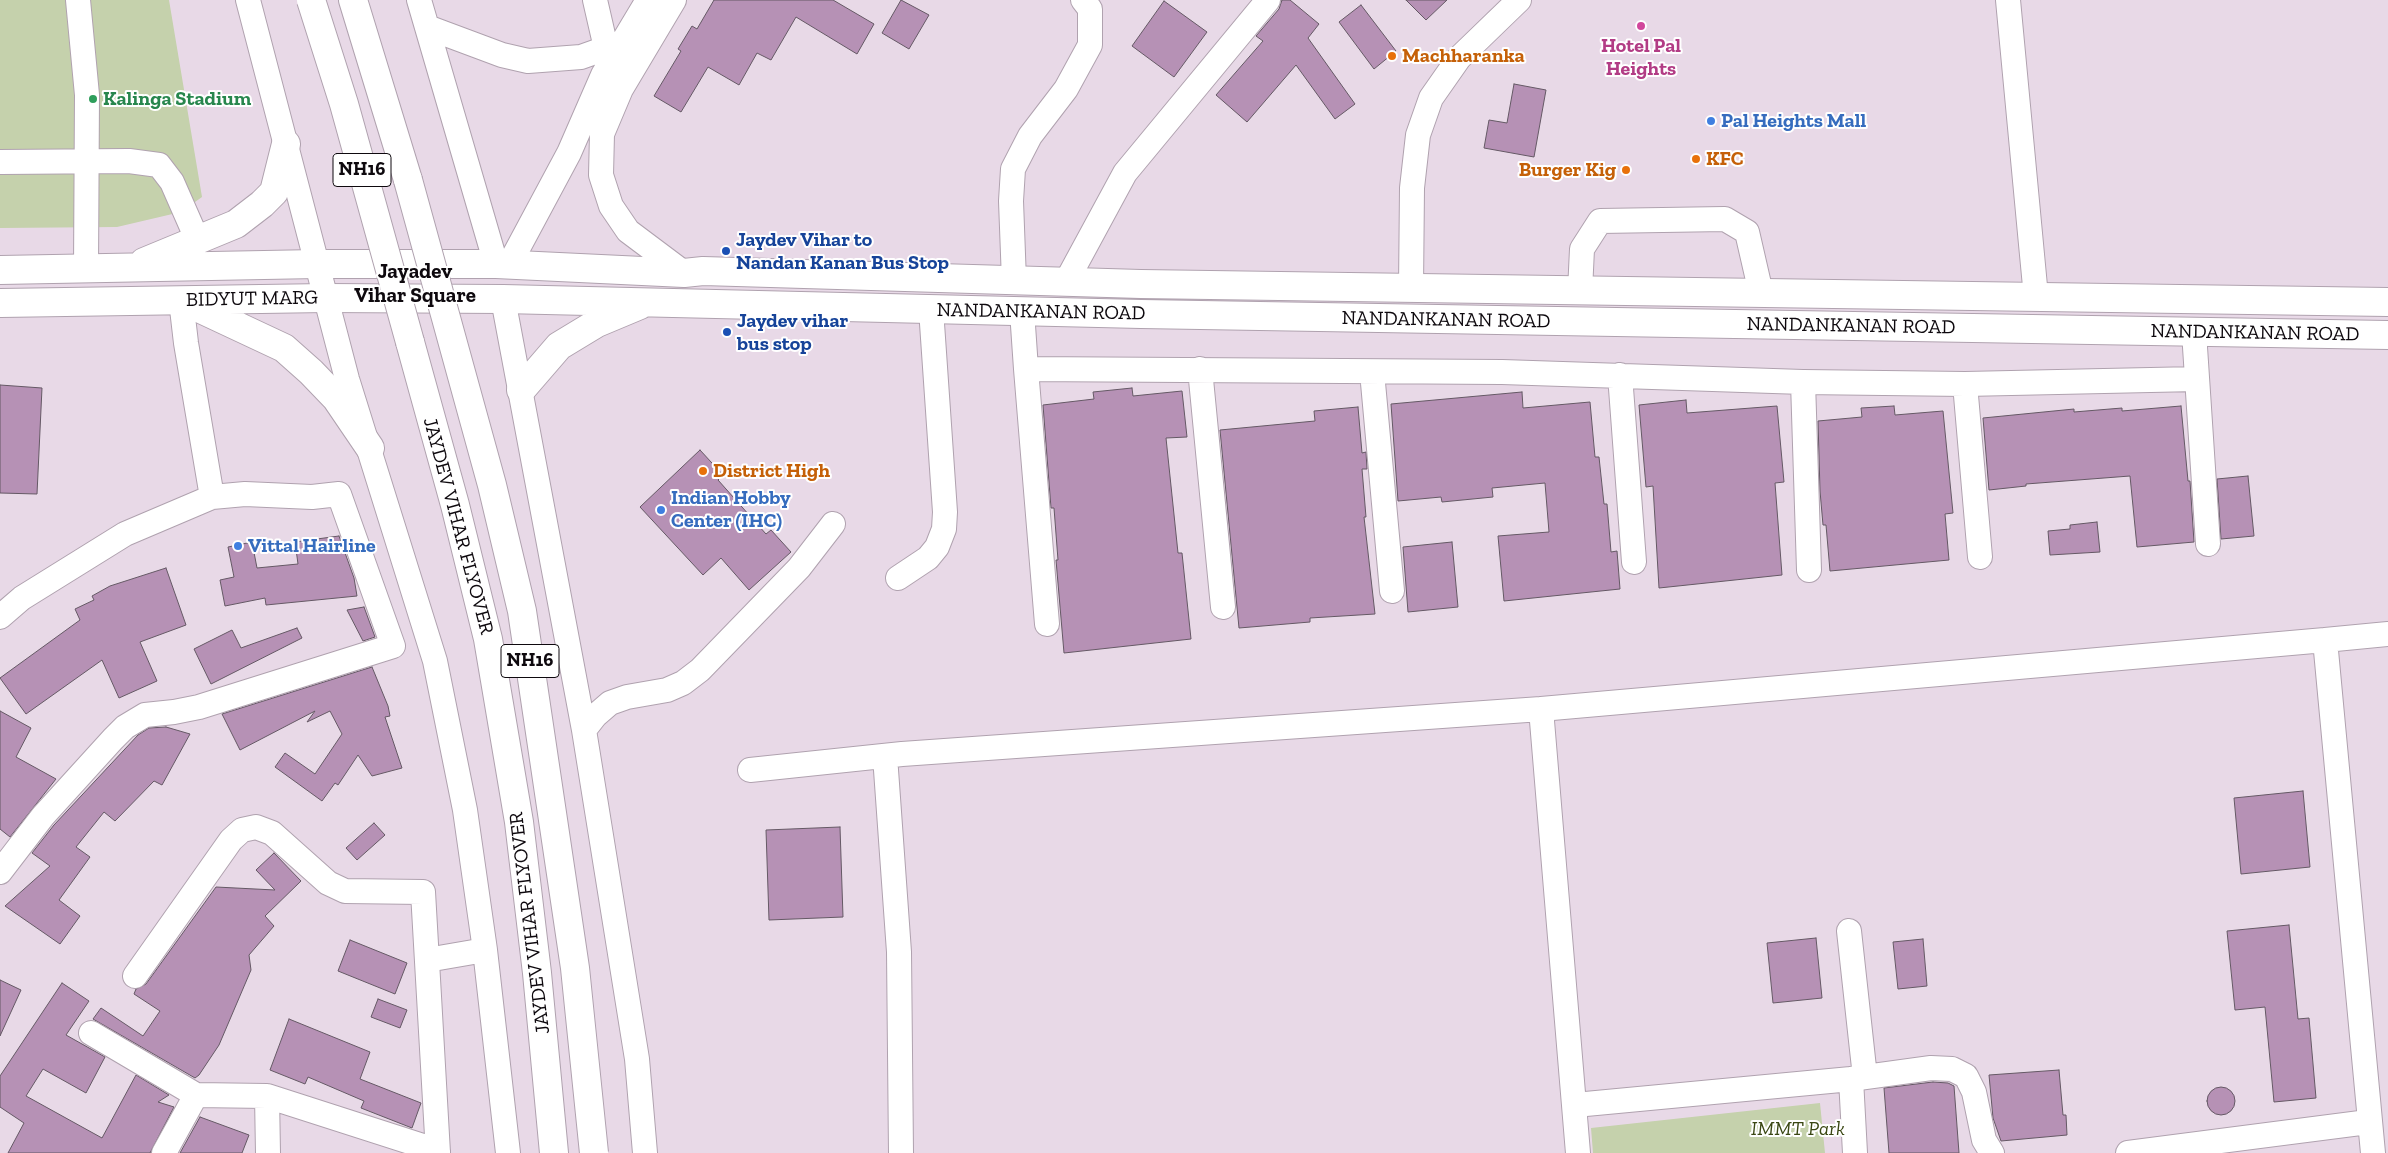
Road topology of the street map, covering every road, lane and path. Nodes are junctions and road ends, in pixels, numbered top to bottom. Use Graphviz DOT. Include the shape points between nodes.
graph roads {
  1 [pos="78,0"];
  2 [pos="248,0"];
  3 [pos="311,0"];
  4 [pos="353,0"];
  5 [pos="419,0"];
  6 [pos="595,0"];
  7 [pos="648,0"];
  8 [pos="674,0"];
  9 [pos="1083,0"];
  10 [pos="1268,0"];
  11 [pos="1518,0"];
  12 [pos="2008,0"];
  13 [pos="427,27"];
  14 [pos="614,45"];
  15 [pos="286,144"];
  16 [pos="88,161"];
  17 [pos="0,162"];
  18 [pos="197,239"];
  19 [pos="317,264"];
  20 [pos="503,264"];
  21 [pos="132,268"];
  22 [pos="86,269"];
  23 [pos="0,270"];
  24 [pos="684,273"];
  25 [pos="1014,280"];
  26 [pos="1066,282"];
  27 [pos="1411,288"];
  28 [pos="1580,291"];
  29 [pos="1761,293"];
  30 [pos="1860,295"];
  31 [pos="2036,297"];
  32 [pos="326,298"];
  33 [pos="503,299"];
  34 [pos="181,300"];
  35 [pos="648,302"];
  36 [pos="2388,302"];
  37 [pos="0,303"];
  38 [pos="931,309"];
  39 [pos="1022,311"];
  40 [pos="1861,326"];
  41 [pos="2194,332"];
  42 [pos="2388,335"];
  43 [pos="1026,369"];
  44 [pos="1200,369"];
  45 [pos="1372,372"];
  46 [pos="1620,375"];
  47 [pos="2197,379"];
  48 [pos="1803,382"];
  49 [pos="1965,384"];
  50 [pos="521,390"];
  51 [pos="370,448"];
  52 [pos="212,497"];
  53 [pos="833,524"];
  54 [pos="2208,544"];
  55 [pos="1980,557"];
  56 [pos="1634,562"];
  57 [pos="1809,570"];
  58 [pos="898,578"];
  59 [pos="1392,591"];
  60 [pos="1224,607"];
  61 [pos="0,617"];
  62 [pos="1046,624"];
  63 [pos="2388,634"];
  64 [pos="2325,640"];
  65 [pos="1541,709"];
  66 [pos="584,730"];
  67 [pos="885,756"];
  68 [pos="750,770"];
  69 [pos="0,872"];
  70 [pos="1849,931"];
  71 [pos="485,950"];
  72 [pos="428,960"];
  73 [pos="135,976"];
  74 [pos="91,1033"];
  75 [pos="1858,1078"];
  76 [pos="196,1096"];
  77 [pos="268,1096"];
  78 [pos="1575,1105"];
  79 [pos="2368,1122"];
  80 [pos="438,1152"];
  81 [pos="164,1153"];
  82 [pos="268,1153"];
  83 [pos="508,1153"];
  84 [pos="554,1153"];
  85 [pos="594,1153"];
  86 [pos="645,1153"];
  87 [pos="901,1153"];
  88 [pos="1578,1153"];
  89 [pos="1855,1153"];
  90 [pos="1992,1153"];
  91 [pos="2128,1153"];
  92 [pos="2373,1153"];
  1 -- 16 [label="street" via="87,95"];
  2 -- 15 [label="street"];
  3 -- 84 [label="main road, JAYDEV VIHAR FLYOVER / NH16, bridge" via="344,104 455,505 488,640 520,822"];
  4 -- 85 [label="main road, JAYDEV VIHAR FLYOVER / NH16, bridge" via="450,330 522,611 575,968"];
  5 -- 13 [label="street"];
  6 -- 14 [label="street"];
  7 -- 14 [label="street"];
  8 -- 24 [label="street" via="621,89 602,134 601,175 611,206 628,231"];
  9 -- 25 [label="street" via="1090,9 1090,45 1066,89 1030,136 1013,169"];
  10 -- 26 [label="street" via="1125,173"];
  11 -- 27 [label="street" via="1459,58 1431,98 1418,135 1412,188"];
  12 -- 31 [label="street"];
  13 -- 14 [label="street" via="502,55 528,61 581,57"];
  13 -- 20 [label="street"];
  14 -- 20 [label="street" via="550,192"];
  15 -- 18 [label="main road" via="274,192 236,224"];
  15 -- 19 [label="street"];
  16 -- 17 [label="street"];
  16 -- 18 [label="street" via="159,165 172,182"];
  16 -- 22 [label="street"];
  18 -- 21 [label="main road"];
  19 -- 20 [label="main road, BIDYUT MARG"];
  19 -- 21 [label="main road, BIDYUT MARG"];
  19 -- 32 [label="street"];
  20 -- 24 [label="main road, NANDANKANAN ROAD"];
  21 -- 22 [label="main road, BIDYUT MARG"];
  22 -- 23 [label="main road, BIDYUT MARG"];
  24 -- 25 [label="main road, NANDANKANAN ROAD"];
  25 -- 26 [label="main road, NANDANKANAN ROAD"];
  26 -- 27 [label="main road, NANDANKANAN ROAD"];
  27 -- 28 [label="main road, NANDANKANAN ROAD"];
  28 -- 29 [label="main road, NANDANKANAN ROAD"];
  28 -- 29 [label="street" via="1582,249 1600,221 1725,219 1747,232"];
  29 -- 30 [label="main road, NANDANKANAN ROAD"];
  30 -- 31 [label="main road, NANDANKANAN ROAD"];
  30 -- 40 [label="main road"];
  31 -- 36 [label="main road, NANDANKANAN ROAD"];
  32 -- 33 [label="main road, BIDYUT MARG"];
  32 -- 34 [label="main road, BIDYUT MARG"];
  32 -- 51 [label="street" via="347,379"];
  33 -- 35 [label="main road, NANDANKANAN ROAD"];
  33 -- 50 [label="street"];
  34 -- 37 [label="main road, BIDYUT MARG"];
  34 -- 51 [label="main road" via="284,348 336,398"];
  34 -- 52 [label="street"];
  35 -- 38 [label="main road, NANDANKANAN ROAD"];
  35 -- 50 [label="main road" via="597,323 559,346"];
  38 -- 39 [label="main road, NANDANKANAN ROAD"];
  38 -- 58 [label="street" via="944,529 937,547 928,558"];
  39 -- 40 [label="main road, NANDANKANAN ROAD"];
  39 -- 43 [label="street"];
  40 -- 41 [label="main road, NANDANKANAN ROAD"];
  41 -- 42 [label="main road, NANDANKANAN ROAD"];
  41 -- 47 [label="street"];
  43 -- 44 [label="street"];
  43 -- 62 [label="street"];
  44 -- 45 [label="street"];
  44 -- 60 [label="street"];
  45 -- 46 [label="street"];
  45 -- 59 [label="street"];
  46 -- 48 [label="street"];
  46 -- 56 [label="street"];
  47 -- 49 [label="street"];
  47 -- 54 [label="street"];
  48 -- 49 [label="street"];
  48 -- 57 [label="street"];
  49 -- 55 [label="street"];
  50 -- 66 [label="street"];
  51 -- 71 [label="street" via="435,661 465,810"];
  52 -- 61 [label="street" via="125,534 22,598"];
  52 -- 69 [label="street" via="339,494 393,646 199,706 146,714 125,727 43,816"];
  53 -- 66 [label="street" via="798,568 700,670 667,690 610,703"];
  63 -- 64 [label="street"];
  64 -- 65 [label="street"];
  64 -- 79 [label="street"];
  65 -- 67 [label="street"];
  65 -- 78 [label="street"];
  66 -- 86 [label="street" via="637,1059"];
  67 -- 68 [label="street"];
  67 -- 87 [label="street" via="899,952"];
  70 -- 75 [label="street"];
  71 -- 72 [label="street"];
  71 -- 83 [label="street"];
  72 -- 73 [label="street" via="423,892 345,891 328,883 272,833 256,827 242,830 231,840"];
  72 -- 80 [label="street"];
  74 -- 76 [label="street"];
  75 -- 78 [label="street"];
  75 -- 89 [label="street"];
  75 -- 90 [label="street" via="1931,1068 1952,1069 1966,1076 1974,1092 1984,1140"];
  76 -- 77 [label="street"];
  76 -- 81 [label="street"];
  77 -- 80 [label="street"];
  77 -- 82 [label="street"];
  78 -- 88 [label="street"];
  79 -- 91 [label="street"];
  79 -- 92 [label="street"];
}
